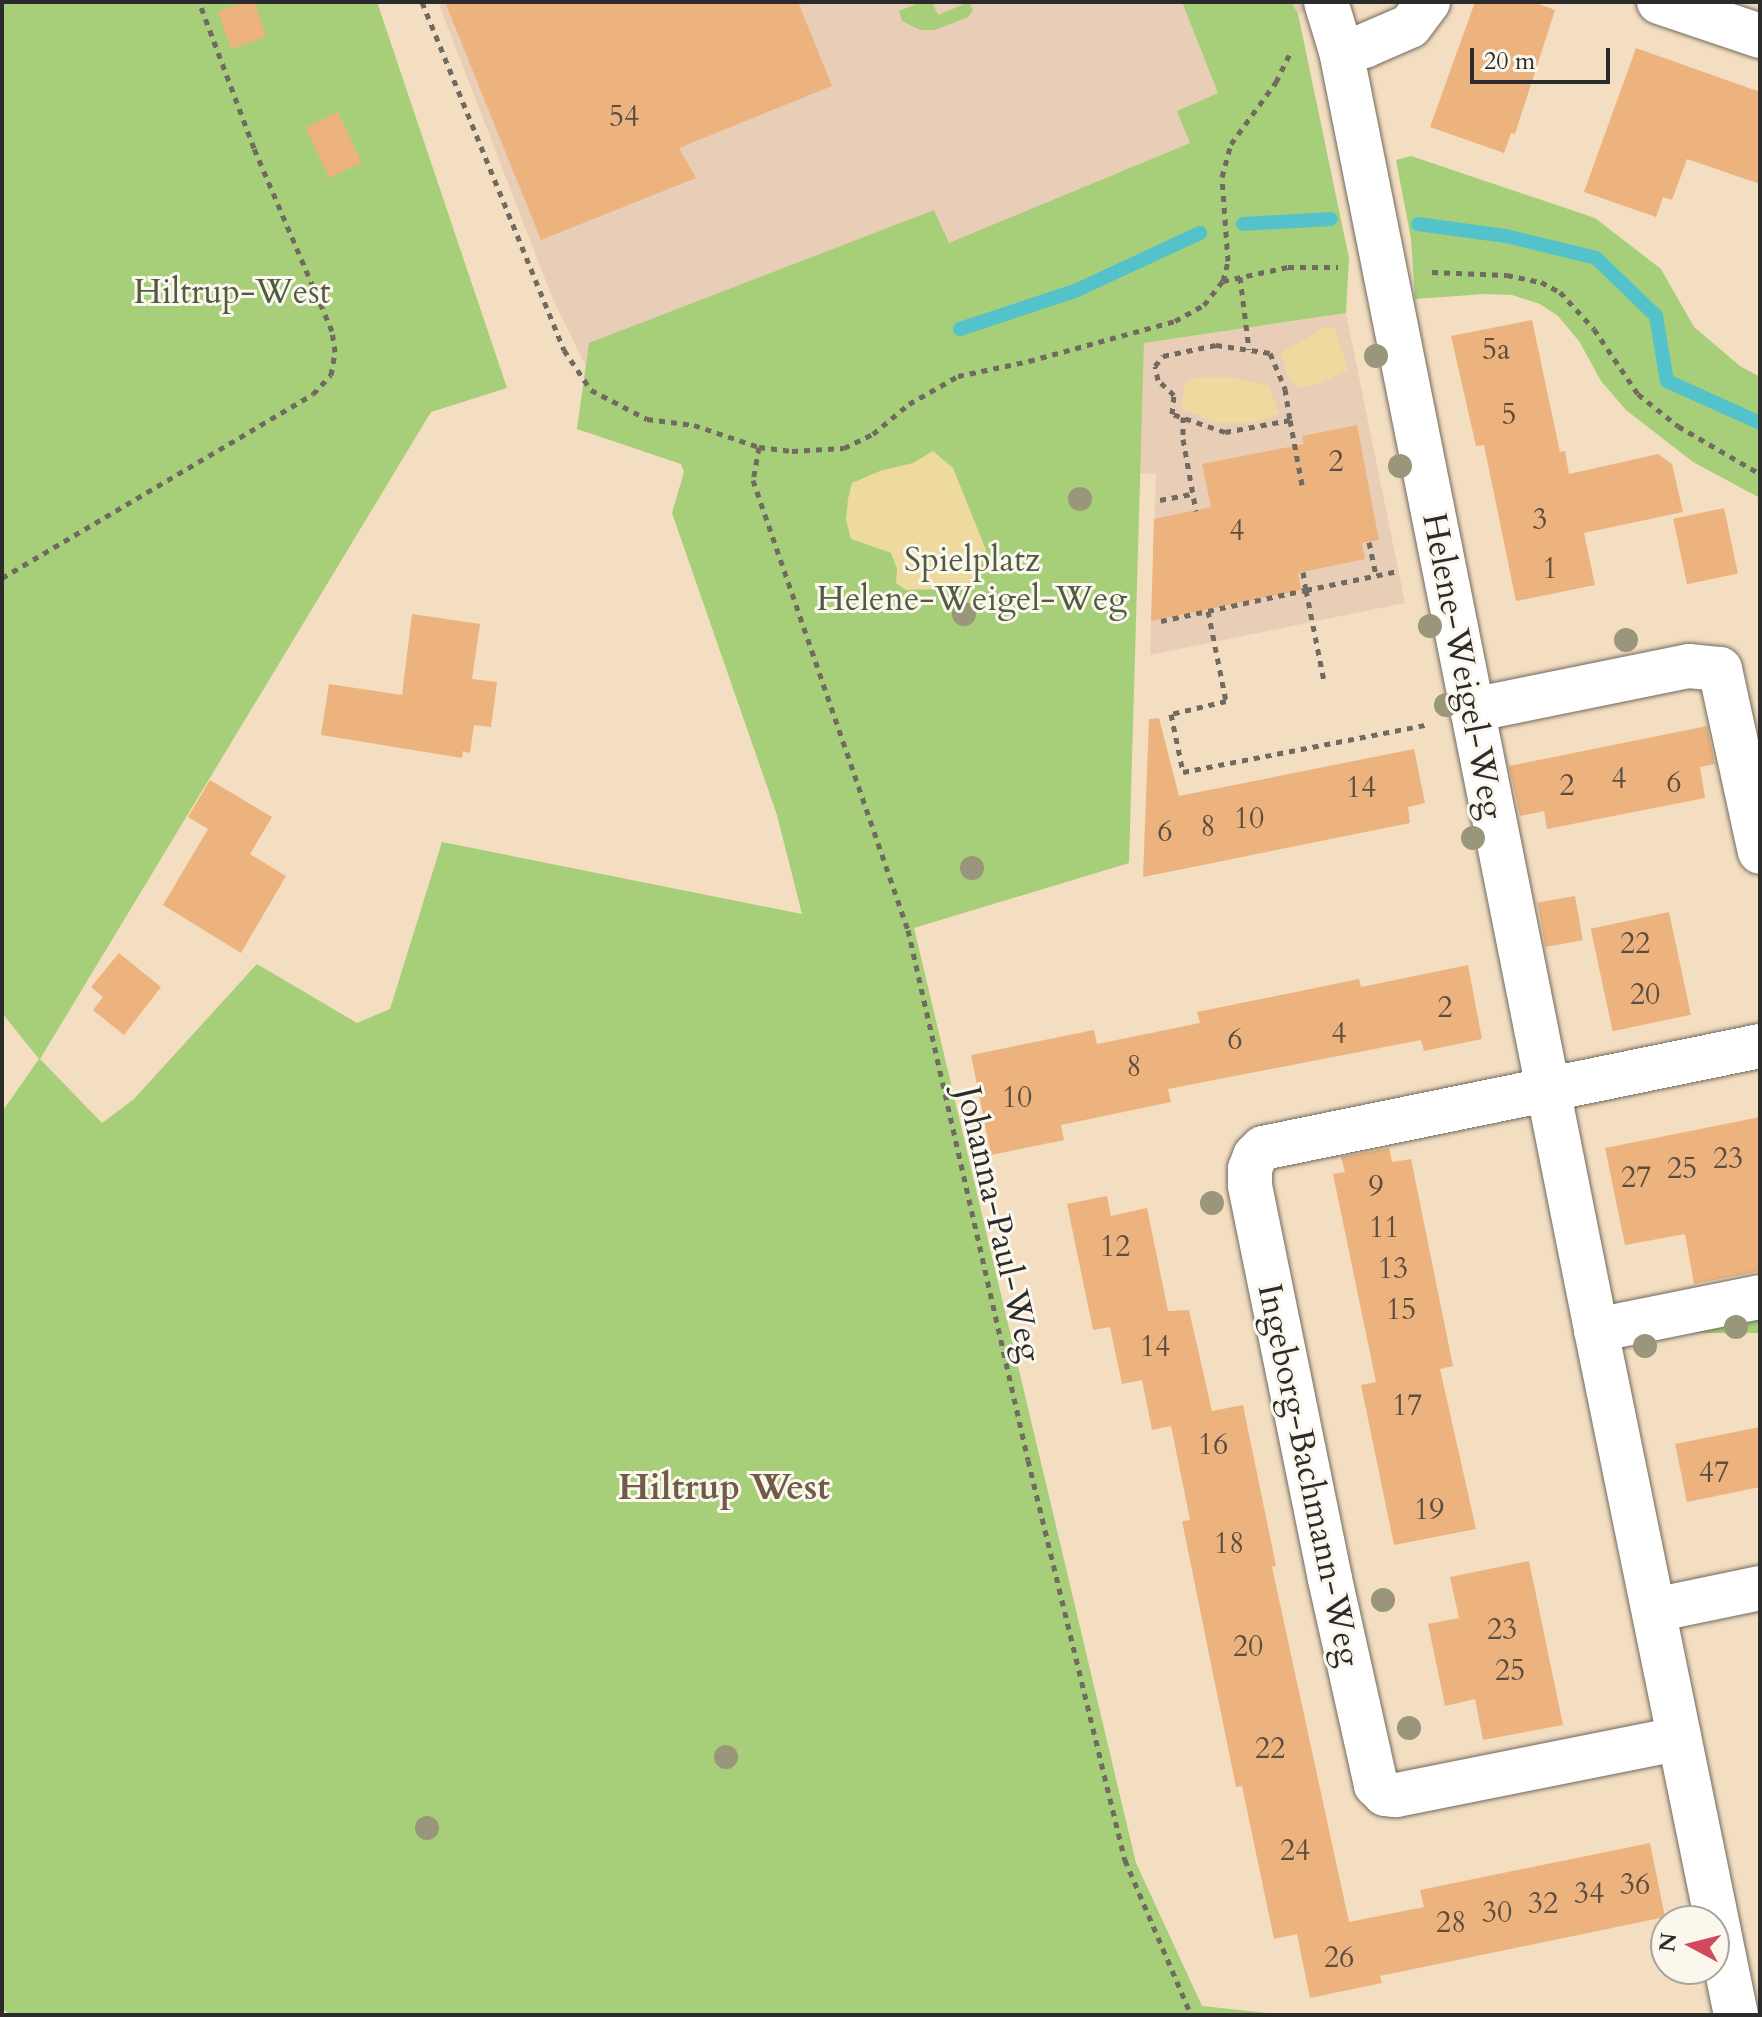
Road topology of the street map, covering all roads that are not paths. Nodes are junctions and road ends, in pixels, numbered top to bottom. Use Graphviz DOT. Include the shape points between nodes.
graph roads {
  1 [pos="1428,2"];
  2 [pos="1659,2"];
  3 [pos="1334,24"];
  4 [pos="1760,36"];
  5 [pos="1473,713"];
  6 [pos="1760,852"];
  7 [pos="1760,1046"];
  8 [pos="1548,1090"];
  9 [pos="1760,1297"];
  10 [pos="1596,1330"];
  11 [pos="1760,1588"];
  12 [pos="1654,1610"];
  13 [pos="1677,1739"];
  14 [pos="1736,2015"];
  1 -- 3 [label="street" via="1410,26 1364,46"];
  2 -- 4 [label="street"];
  3 -- 5 [label="street, Helene-Weigel-Weg"];
  5 -- 6 [label="street" via="1689,666 1720,669"];
  5 -- 8 [label="street, Helene-Weigel-Weg"];
  7 -- 8 [label="street"];
  8 -- 10 [label="street, Helene-Weigel-Weg"];
  8 -- 13 [label="street, Ingeborg-Bachmann-Weg" via="1263,1148 1250,1169 1250,1185 1376,1785 1385,1794 1396,1795"];
  9 -- 10 [label="street"];
  10 -- 12 [label="street, Helene-Weigel-Weg"];
  11 -- 12 [label="street"];
  12 -- 13 [label="street, Helene-Weigel-Weg"];
  13 -- 14 [label="street, Helene-Weigel-Weg"];
}
